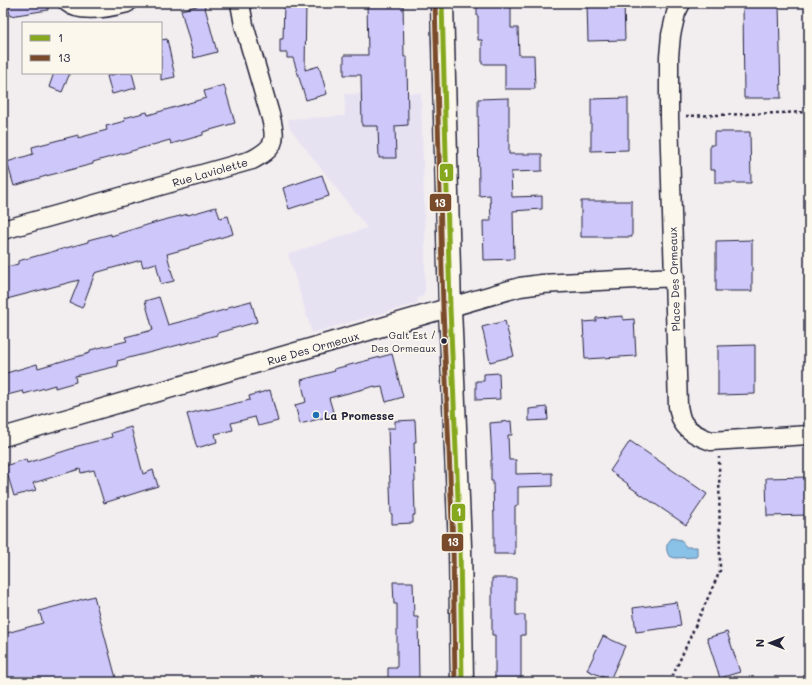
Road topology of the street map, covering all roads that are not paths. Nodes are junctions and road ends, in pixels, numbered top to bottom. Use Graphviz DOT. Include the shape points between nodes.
graph roads {
  1 [pos="68,3"];
  2 [pos="127,3"];
  3 [pos="240,3"];
  4 [pos="442,3"];
  5 [pos="681,3"];
  6 [pos="3,230"];
  7 [pos="674,278"];
  8 [pos="450,308"];
  9 [pos="809,435"];
  10 [pos="3,437"];
  11 [pos="462,682"];
  1 -- 2 [label="street" via="82,9"];
  3 -- 6 [label="street, Rue Laviolette" via="274,131 273,143 265,153 252,160"];
  4 -- 8 [label="main road"];
  5 -- 7 [label="street, Place Des Ormeaux" via="671,35 669,57"];
  7 -- 8 [label="street, Rue Des Ormeaux" via="542,284 520,287"];
  7 -- 9 [label="street, Place Des Ormeaux" via="678,406 688,429 711,441"];
  8 -- 10 [label="street, Rue Des Ormeaux"];
  8 -- 11 [label="main road" via="460,546"];
}
